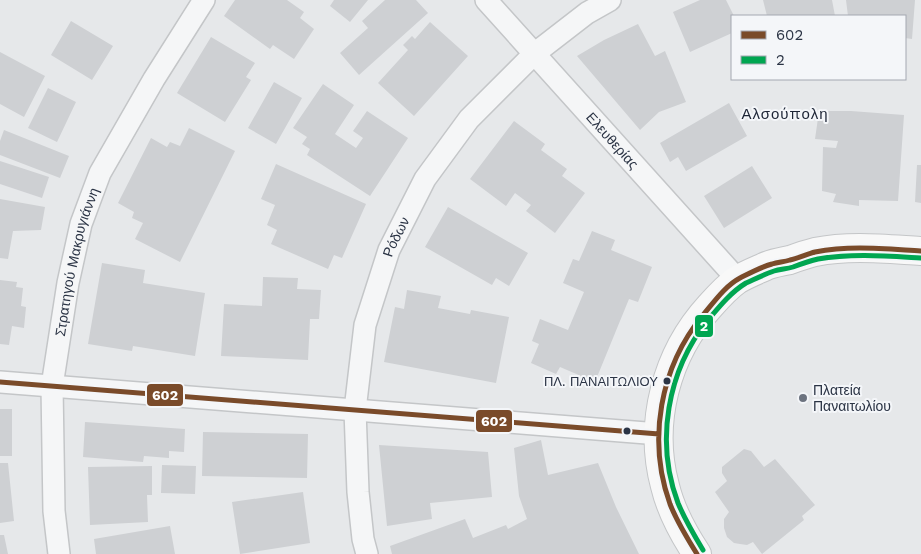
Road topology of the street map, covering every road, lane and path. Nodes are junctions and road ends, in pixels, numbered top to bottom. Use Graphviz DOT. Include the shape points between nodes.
graph roads {
  1 [pos="204,0"];
  2 [pos="486,0"];
  3 [pos="610,0"];
  4 [pos="534,54"];
  5 [pos="921,251"];
  6 [pos="738,280"];
  7 [pos="0,382"];
  8 [pos="52,386"];
  9 [pos="355,410"];
  10 [pos="659,434"];
  11 [pos="59,554"];
  12 [pos="367,554"];
  13 [pos="697,554"];
  1 -- 8 [label="street, Στρατηγού Μακρυγιάννη" via="154,78 100,173 80,224"];
  2 -- 4 [label="street, Ελευθερίας"];
  3 -- 4 [label="street, Ρόδων" via="587,13"];
  4 -- 6 [label="street, Ελευθερίας"];
  4 -- 9 [label="street, Ρόδων" via="469,119 425,180 398,232 365,324"];
  5 -- 6 [label="street" via="841,248 815,252 766,266"];
  6 -- 10 [label="street" via="702,314 676,357 661,408"];
  7 -- 8 [label="street"];
  8 -- 9 [label="street"];
  8 -- 11 [label="street, Στρατηγού Μακρυγιάννη" via="54,511"];
  9 -- 10 [label="street"];
  9 -- 12 [label="street, Ρόδων" via="358,492"];
  10 -- 13 [label="street" via="665,486 684,535"];
}
